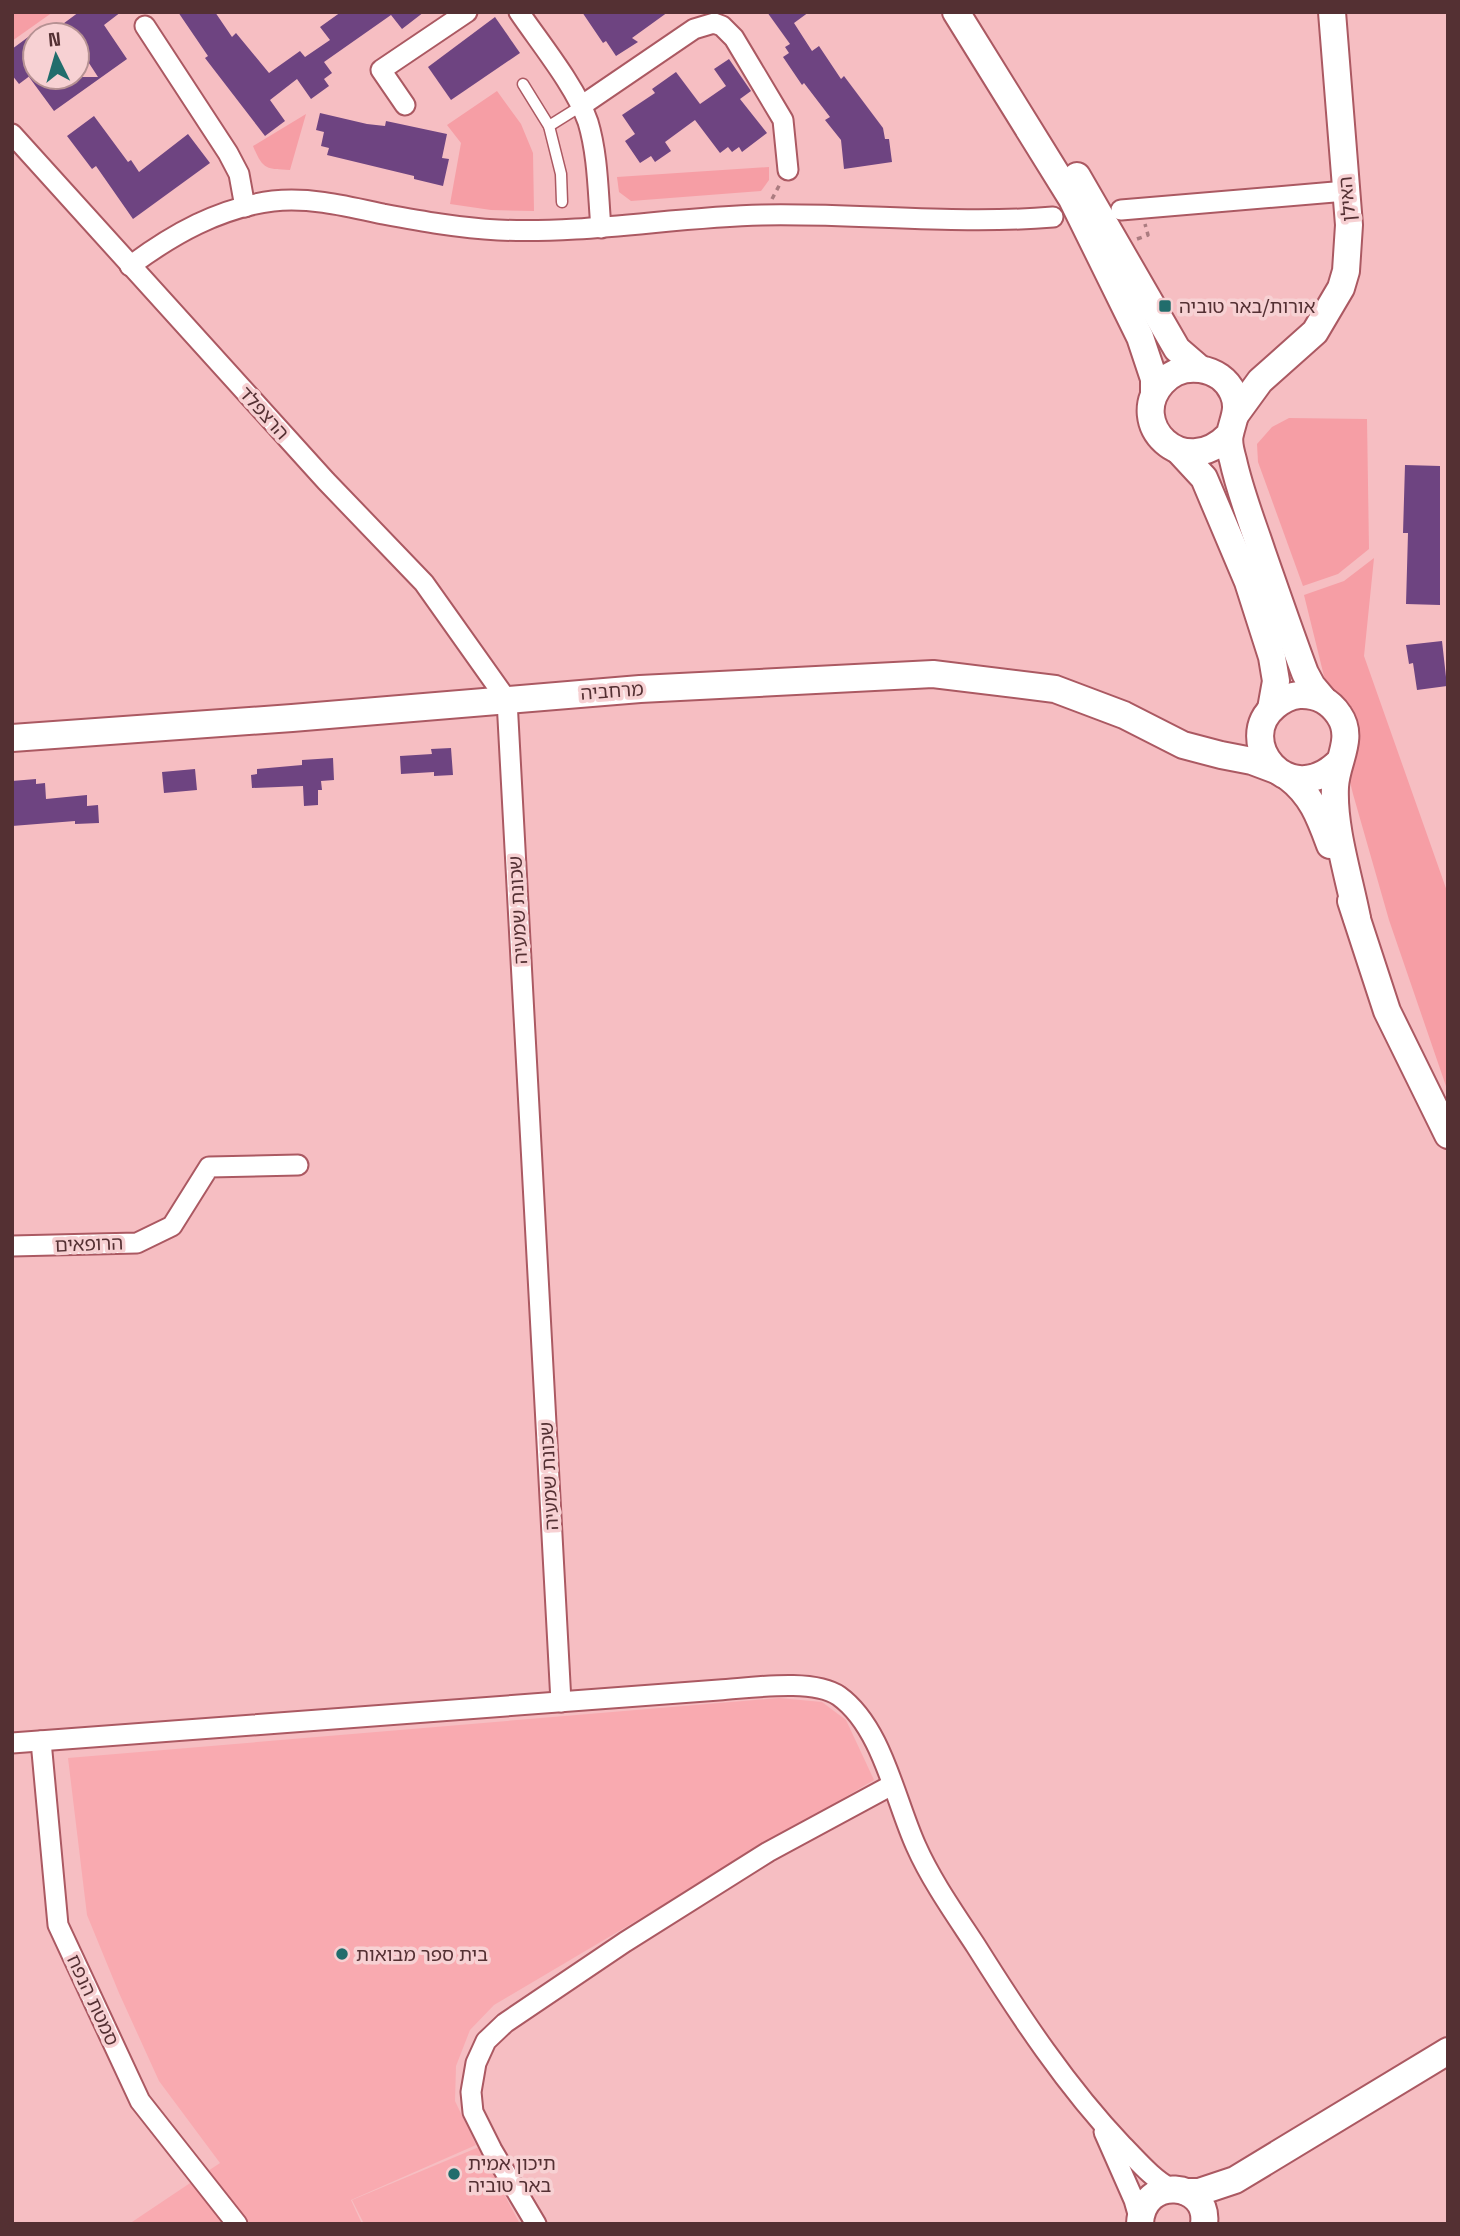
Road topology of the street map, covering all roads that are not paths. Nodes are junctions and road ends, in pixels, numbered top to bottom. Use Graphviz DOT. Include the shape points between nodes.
graph roads {
  1 [pos="467,12"];
  2 [pos="519,12"];
  3 [pos="958,12"];
  4 [pos="1332,12"];
  5 [pos="145,26"];
  6 [pos="523,84"];
  7 [pos="405,105"];
  8 [pos="581,106"];
  9 [pos="549,126"];
  10 [pos="12,134"];
  11 [pos="788,170"];
  12 [pos="1346,191"];
  13 [pos="562,202"];
  14 [pos="245,207"];
  15 [pos="1130,210"];
  16 [pos="1054,217"];
  17 [pos="601,228"];
  18 [pos="130,266"];
  19 [pos="1279,362"];
  20 [pos="1209,373"];
  21 [pos="1154,394"];
  22 [pos="1233,425"];
  23 [pos="1179,451"];
  24 [pos="1323,699"];
  25 [pos="507,700"];
  26 [pos="1267,715"];
  27 [pos="12,738"];
  28 [pos="1200,751"];
  29 [pos="1339,762"];
  30 [pos="1282,774"];
  31 [pos="1357,918"];
  32 [pos="1448,1135"];
  33 [pos="298,1165"];
  34 [pos="12,1246"];
  35 [pos="561,1702"];
  36 [pos="41,1741"];
  37 [pos="12,1743"];
  38 [pos="892,1785"];
  39 [pos="1448,2052"];
  40 [pos="1099,2122"];
  41 [pos="1259,2168"];
  42 [pos="1178,2190"];
  43 [pos="1140,2222"];
  44 [pos="237,2224"];
  45 [pos="536,2224"];
  46 [pos="1204,2224"];
  1 -- 7 [label="street" via="381,70"];
  2 -- 8 [label="street"];
  3 -- 20 [label="main road" via="1087,189 1177,349"];
  3 -- 21 [label="main road" via="1072,200 1140,337 1154,379"];
  4 -- 12 [label="main road, האילן"];
  5 -- 14 [label="street" via="228,153 239,174"];
  6 -- 9 [label="lane"];
  8 -- 9 [label="lane"];
  8 -- 11 [label="street" via="694,29 714,23 734,38 783,120"];
  8 -- 17 [label="street" via="592,140"];
  9 -- 13 [label="lane" via="561,174"];
  10 -- 18 [label="street, הרצפלד"];
  12 -- 15 [label="street"];
  12 -- 19 [label="main road, האילן" via="1349,247 1341,288 1315,332"];
  14 -- 17 [label="street" via="274,201 320,201 447,226 532,232"];
  14 -- 18 [label="street" via="181,231"];
  16 -- 17 [label="street" via="936,220 762,215"];
  18 -- 25 [label="street, הרצפלד" via="424,583"];
  19 -- 20 [label="main road, האילן" via="1236,379"];
  19 -- 22 [label="main road, האילן" via="1260,381"];
  20 -- 21 [label="main road" via="1185,369 1172,374"];
  20 -- 22 [label="main road" via="1225,381 1233,393"];
  21 -- 23 [label="main road" via="1152,421 1158,434"];
  22 -- 23 [label="main road" via="1219,445 1206,452"];
  22 -- 24 [label="main road" via="1241,490 1294,643 1312,686"];
  23 -- 26 [label="main road" via="1204,478 1248,582 1276,681"];
  24 -- 26 [label="main road" via="1294,695 1281,700"];
  24 -- 29 [label="main road" via="1342,720 1346,734"];
  25 -- 27 [label="main road, מרחביה"];
  25 -- 28 [label="main road, מרחביה" via="933,674 1055,689"];
  25 -- 35 [label="street, שכונת שמעיה"];
  26 -- 28 [label="main road" via="1250,735"];
  26 -- 30 [label="main road" via="1260,734 1262,748"];
  28 -- 30 [label="main road, מרחביה" via="1252,761"];
  29 -- 30 [label="main road" via="1315,778 1301,780"];
  29 -- 31 [label="main road" via="1336,810"];
  30 -- 31 [label="main road" via="1300,786 1317,808"];
  31 -- 32 [label="main road" via="1387,1010"];
  33 -- 34 [label="street, הרופאים" via="209,1167 172,1226 137,1243"];
  35 -- 36 [label="street"];
  35 -- 38 [label="street" via="719,1689 818,1688 838,1695 857,1713"];
  36 -- 37 [label="street"];
  36 -- 44 [label="street, סמטת הנפח" via="58,1925 140,2101"];
  38 -- 40 [label="street" via="916,1848 960,1921 1021,2018"];
  38 -- 45 [label="street" via="768,1852 636,1935 505,2022 486,2041 476,2063 473,2112"];
  39 -- 41 [label="main road"];
  40 -- 42 [label="street" via="1147,2171"];
  40 -- 43 [label="street"];
  41 -- 42 [label="main road" via="1220,2187"];
  41 -- 46 [label="main road" via="1222,2199"];
  42 -- 43 [label="main road" via="1150,2197"];
  42 -- 46 [label="main road" via="1196,2198"];
}
